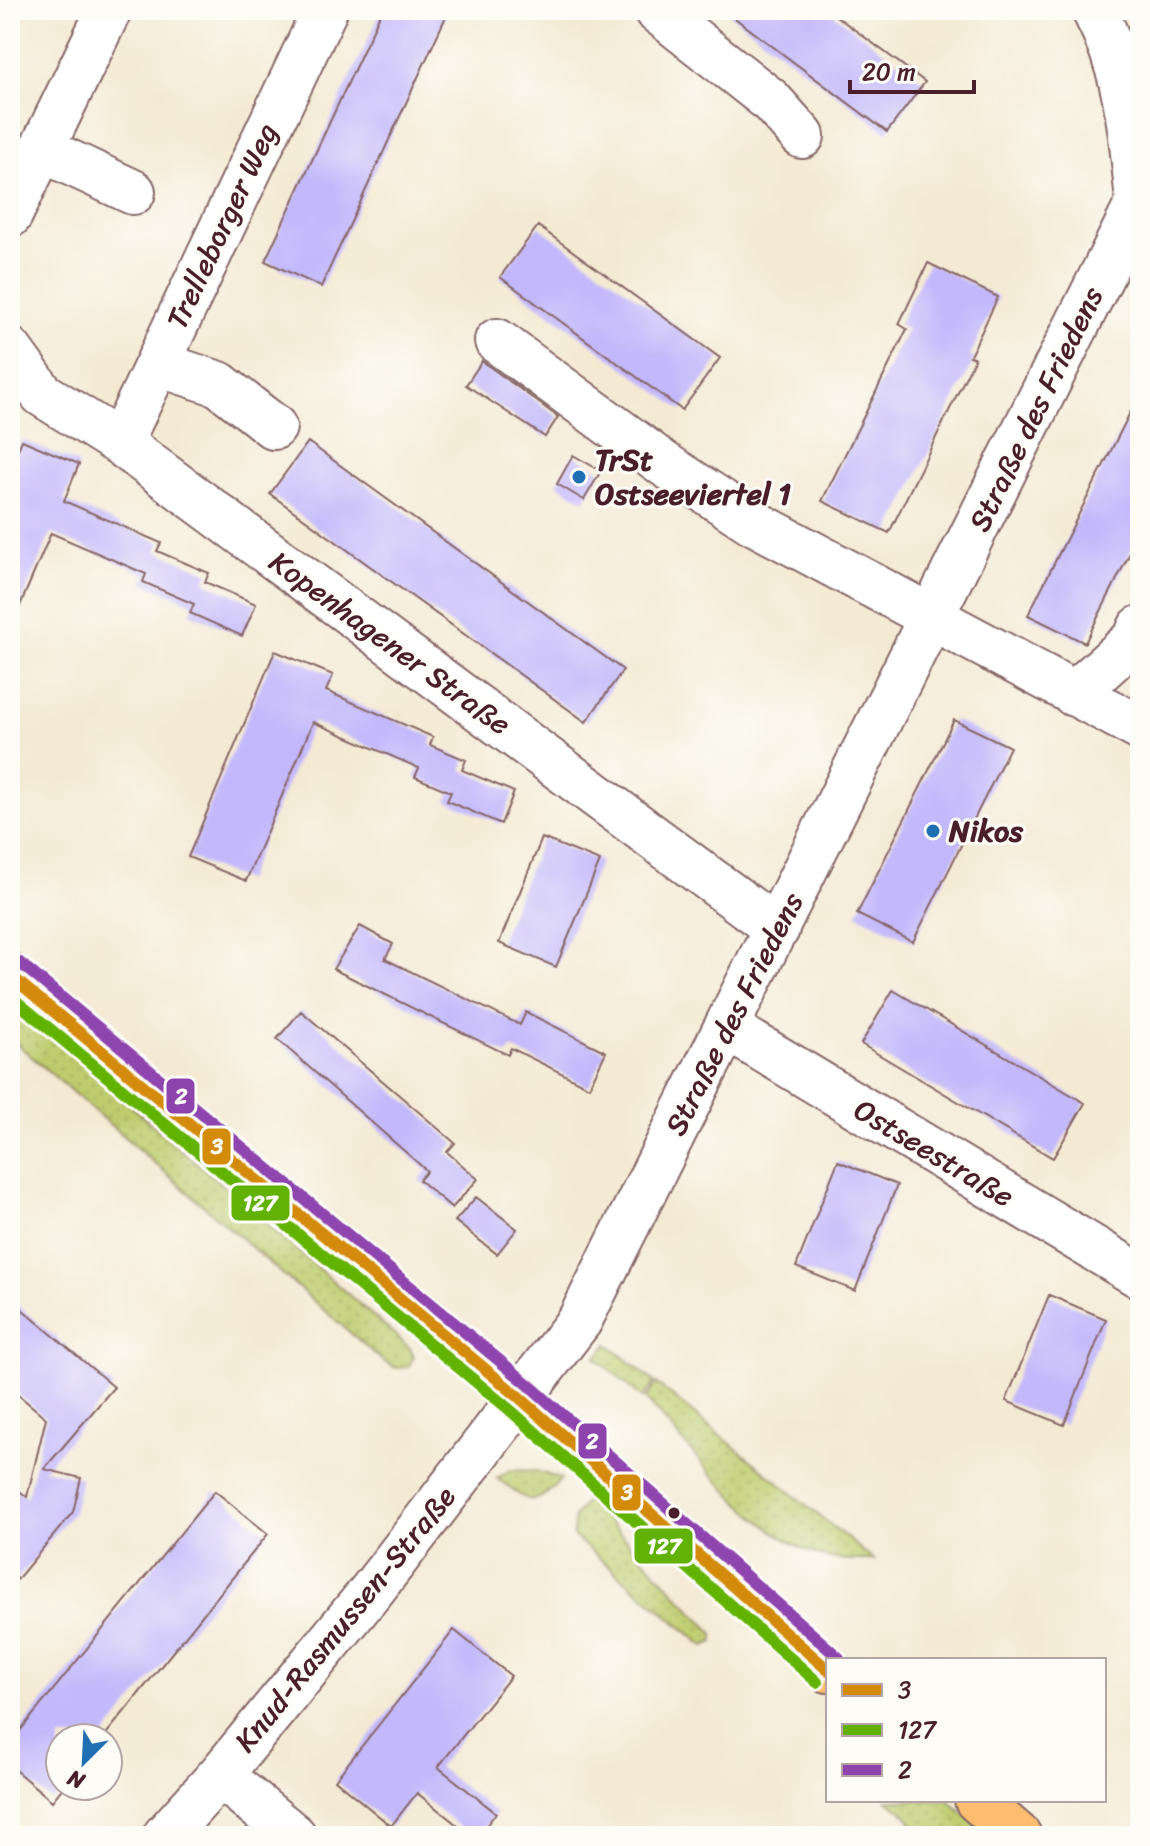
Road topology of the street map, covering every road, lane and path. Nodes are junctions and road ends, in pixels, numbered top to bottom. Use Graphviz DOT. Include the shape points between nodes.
graph roads {
  1 [pos="325,10"];
  2 [pos="656,10"];
  3 [pos="1094,10"];
  4 [pos="98,13"];
  5 [pos="802,136"];
  6 [pos="41,149"];
  7 [pos="133,192"];
  8 [pos="1139,201"];
  9 [pos="10,215"];
  10 [pos="497,341"];
  11 [pos="10,350"];
  12 [pos="158,364"];
  13 [pos="274,427"];
  14 [pos="120,443"];
  15 [pos="931,620"];
  16 [pos="1140,628"];
  17 [pos="1074,694"];
  18 [pos="1140,728"];
  19 [pos="777,929"];
  20 [pos="10,975"];
  21 [pos="727,1028"];
  22 [pos="1140,1276"];
  23 [pos="520,1398"];
  24 [pos="826,1668"];
  25 [pos="220,1775"];
  26 [pos="979,1802"];
  27 [pos="165,1836"];
  28 [pos="294,1836"];
  29 [pos="1019,1836"];
  1 -- 12 [label="street, Trelleborger Weg"];
  2 -- 5 [label="street" via="770,100"];
  3 -- 8 [label="street" via="1111,41 1128,101"];
  4 -- 6 [label="street"];
  6 -- 7 [label="street"];
  6 -- 9 [label="street"];
  8 -- 15 [label="street, Straße des Friedens"];
  10 -- 15 [label="street" via="751,521"];
  11 -- 14 [label="street, Kopenhagener Straße" via="42,394"];
  12 -- 13 [label="street" via="219,384"];
  12 -- 14 [label="street, Trelleborger Weg"];
  14 -- 19 [label="street, Kopenhagener Straße"];
  15 -- 17 [label="street"];
  15 -- 19 [label="street, Straße des Friedens"];
  16 -- 17 [label="street" via="1136,638"];
  17 -- 18 [label="street"];
  19 -- 21 [label="street, Straße des Friedens"];
  20 -- 23 [label="main road"];
  21 -- 22 [label="street, Ostseestraße"];
  21 -- 23 [label="street, Straße des Friedens" via="580,1320"];
  23 -- 24 [label="main road"];
  23 -- 25 [label="street, Knud-Rasmussen-Straße"];
  25 -- 27 [label="street, Knud-Rasmussen-Straße"];
  25 -- 28 [label="street"];
  26 -- 29 [label="main road"];
}
